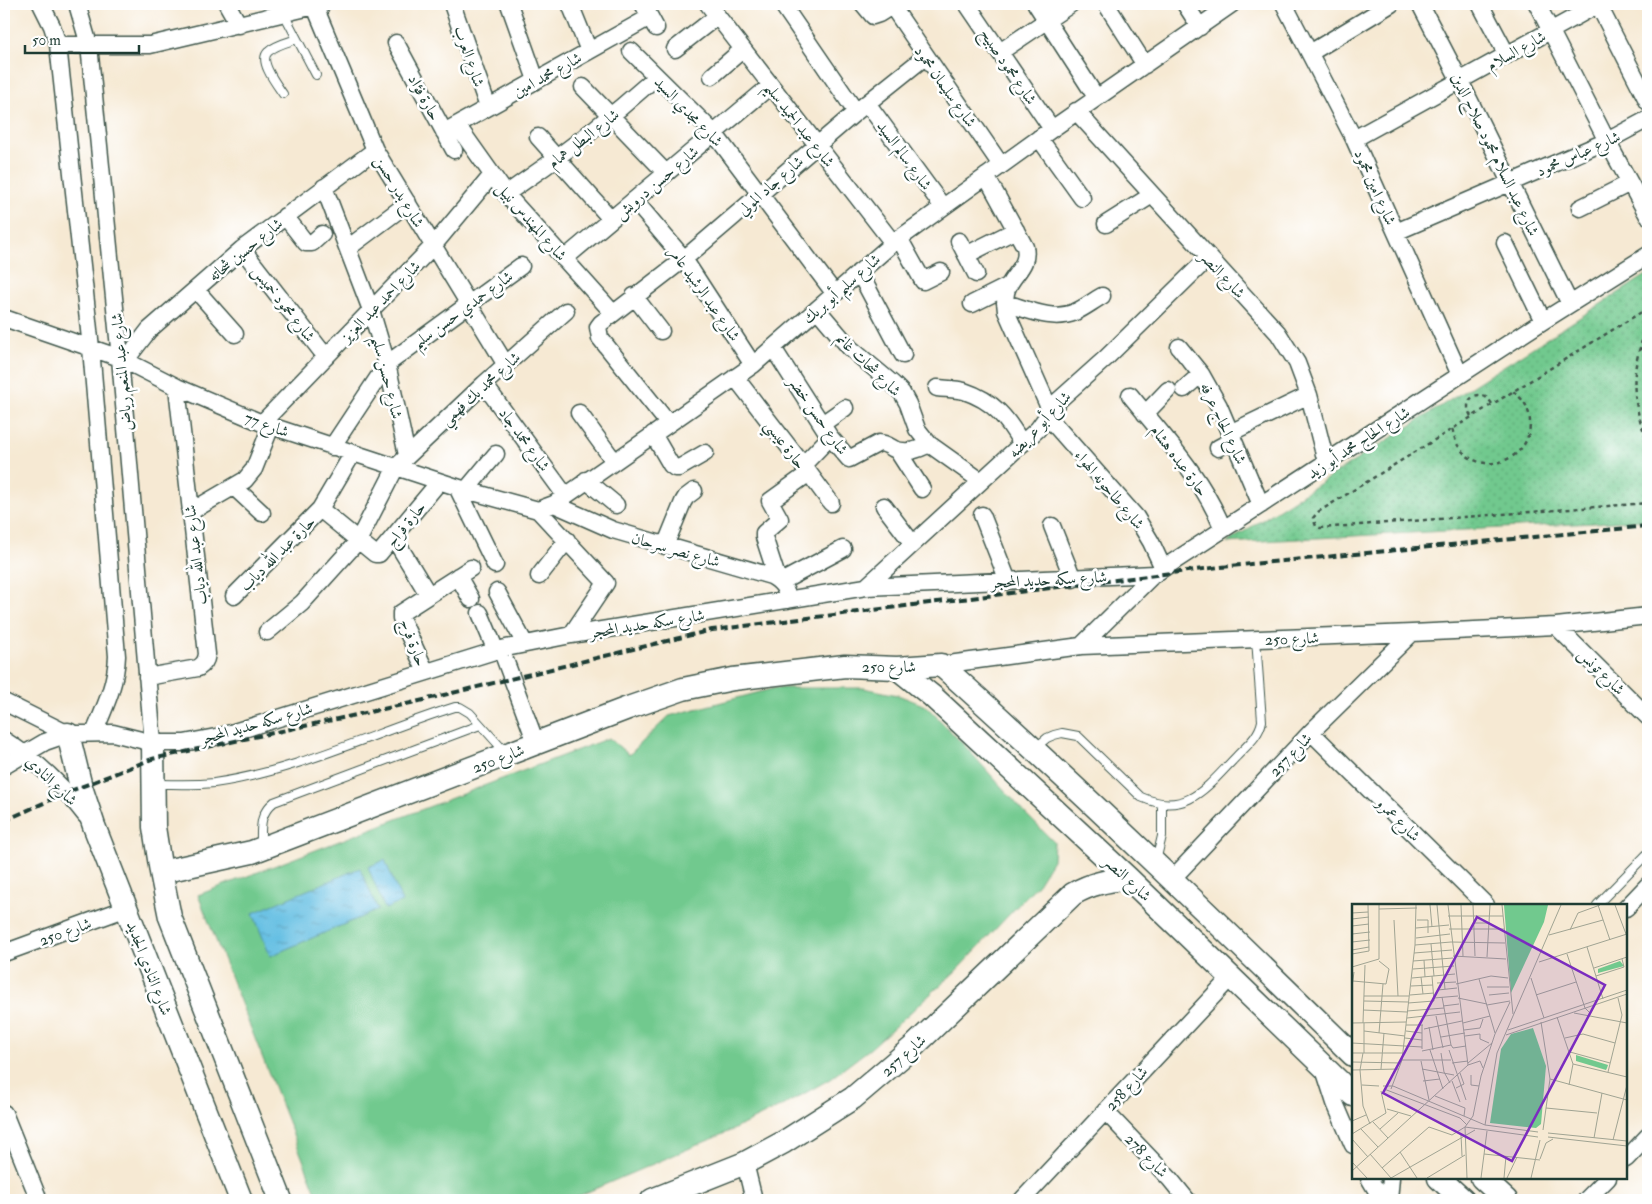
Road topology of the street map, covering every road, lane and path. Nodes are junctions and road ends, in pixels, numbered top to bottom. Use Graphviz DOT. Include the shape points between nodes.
graph roads {
  1 [pos="41,4"];
  2 [pos="77,4"];
  3 [pos="227,4"];
  4 [pos="452,4"];
  5 [pos="509,4"];
  6 [pos="570,4"];
  7 [pos="782,4"];
  8 [pos="967,4"];
  9 [pos="1036,4"];
  10 [pos="1071,4"];
  11 [pos="1106,4"];
  12 [pos="1185,4"];
  13 [pos="1232,4"];
  14 [pos="1284,4"];
  15 [pos="1391,4"];
  16 [pos="1420,4"];
  17 [pos="1480,4"];
  18 [pos="1537,4"];
  19 [pos="1598,4"];
  20 [pos="319,5"];
  21 [pos="893,5"];
  22 [pos="866,8"];
  23 [pos="286,10"];
  24 [pos="712,10"];
  25 [pos="650,16"];
  26 [pos="1047,20"];
  27 [pos="238,25"];
  28 [pos="1200,26"];
  29 [pos="1551,30"];
  30 [pos="297,38"];
  31 [pos="396,44"];
  32 [pos="58,45"];
  33 [pos="89,45"];
  34 [pos="675,49"];
  35 [pos="742,50"];
  36 [pos="589,51"];
  37 [pos="631,51"];
  38 [pos="1000,52"];
  39 [pos="1310,53"];
  40 [pos="1507,55"];
  41 [pos="926,56"];
  42 [pos="1145,65"];
  43 [pos="316,75"];
  44 [pos="712,76"];
  45 [pos="656,77"];
  46 [pos="536,80"];
  47 [pos="1460,81"];
  48 [pos="770,86"];
  49 [pos="583,88"];
  50 [pos="283,94"];
  51 [pos="1096,97"];
  52 [pos="1648,102"];
  53 [pos="488,107"];
  54 [pos="862,107"];
  55 [pos="1076,111"];
  56 [pos="611,117"];
  57 [pos="1648,119"];
  58 [pos="451,128"];
  59 [pos="714,133"];
  60 [pos="1045,133"];
  61 [pos="538,137"];
  62 [pos="1354,139"];
  63 [pos="1607,141"];
  64 [pos="816,145"];
  65 [pos="376,150"];
  66 [pos="454,150"];
  67 [pos="557,159"];
  68 [pos="1001,165"];
  69 [pos="666,173"];
  70 [pos="492,175"];
  71 [pos="986,176"];
  72 [pos="1510,183"];
  73 [pos="1630,183"];
  74 [pos="324,187"];
  75 [pos="506,194"];
  76 [pos="760,194"];
  77 [pos="1152,195"];
  78 [pos="1082,198"];
  79 [pos="634,200"];
  80 [pos="408,203"];
  81 [pos="942,207"];
  82 [pos="1580,208"];
  83 [pos="285,216"];
  84 [pos="1648,216"];
  85 [pos="611,219"];
  86 [pos="1106,224"];
  87 [pos="1016,230"];
  88 [pos="1396,232"];
  89 [pos="322,234"];
  90 [pos="896,241"];
  91 [pos="1505,243"];
  92 [pos="433,246"];
  93 [pos="348,248"];
  94 [pos="242,249"];
  95 [pos="1648,255"];
  96 [pos="1208,258"];
  97 [pos="564,259"];
  98 [pos="684,259"];
  99 [pos="521,266"];
  100 [pos="860,272"];
  101 [pos="941,272"];
  102 [pos="976,274"];
  103 [pos="1008,286"];
  104 [pos="196,290"];
  105 [pos="835,294"];
  106 [pos="634,296"];
  107 [pos="1102,296"];
  108 [pos="1005,303"];
  109 [pos="469,304"];
  110 [pos="972,304"];
  111 [pos="1570,304"];
  112 [pos="1648,308"];
  113 [pos="817,309"];
  114 [pos="371,310"];
  115 [pos="566,311"];
  116 [pos="612,313"];
  117 [pos="4,318"];
  118 [pos="1543,321"];
  119 [pos="1648,325"];
  120 [pos="661,331"];
  121 [pos="235,334"];
  122 [pos="1179,347"];
  123 [pos="91,348"];
  124 [pos="773,348"];
  125 [pos="1639,348"];
  126 [pos="1648,350"];
  127 [pos="904,356"];
  128 [pos="326,357"];
  129 [pos="122,360"];
  130 [pos="387,364"];
  131 [pos="506,365"];
  132 [pos="753,365"];
  133 [pos="1201,374"];
  134 [pos="1460,375"];
  135 [pos="735,378"];
  136 [pos="484,384"];
  137 [pos="177,387"];
  138 [pos="937,388"];
  139 [pos="1184,389"];
  140 [pos="1168,390"];
  141 [pos="1513,391"];
  142 [pos="1130,395"];
  143 [pos="1309,395"];
  144 [pos="1492,404"];
  145 [pos="845,408"];
  146 [pos="579,413"];
  147 [pos="1048,413"];
  148 [pos="1145,414"];
  149 [pos="1472,417"];
  150 [pos="668,423"];
  151 [pos="266,425"];
  152 [pos="1452,429"];
  153 [pos="826,430"];
  154 [pos="653,434"];
  155 [pos="1232,436"];
  156 [pos="1648,442"];
  157 [pos="929,444"];
  158 [pos="1022,444"];
  159 [pos="332,446"];
  160 [pos="1218,448"];
  161 [pos="897,450"];
  162 [pos="705,453"];
  163 [pos="353,454"];
  164 [pos="496,454"];
  165 [pos="407,455"];
  166 [pos="614,461"];
  167 [pos="1326,462"];
  168 [pos="396,467"];
  169 [pos="806,469"];
  170 [pos="586,480"];
  171 [pos="981,481"];
  172 [pos="439,482"];
  173 [pos="234,488"];
  174 [pos="461,489"];
  175 [pos="922,489"];
  176 [pos="694,491"];
  177 [pos="559,499"];
  178 [pos="832,503"];
  179 [pos="1648,503"];
  180 [pos="616,505"];
  181 [pos="1260,505"];
  182 [pos="884,506"];
  183 [pos="320,509"];
  184 [pos="538,510"];
  185 [pos="190,512"];
  186 [pos="262,513"];
  187 [pos="982,514"];
  188 [pos="1052,526"];
  189 [pos="1223,529"];
  190 [pos="394,538"];
  191 [pos="567,540"];
  192 [pos="358,541"];
  193 [pos="913,544"];
  194 [pos="665,546"];
  195 [pos="843,549"];
  196 [pos="494,565"];
  197 [pos="1159,571"];
  198 [pos="539,576"];
  199 [pos="1073,579"];
  200 [pos="780,581"];
  201 [pos="1008,581"];
  202 [pos="866,587"];
  203 [pos="497,592"];
  204 [pos="428,594"];
  205 [pos="234,596"];
  206 [pos="788,600"];
  207 [pos="1648,616"];
  208 [pos="1556,626"];
  209 [pos="267,632"];
  210 [pos="1412,633"];
  211 [pos="571,635"];
  212 [pos="1256,639"];
  213 [pos="525,644"];
  214 [pos="1081,646"];
  215 [pos="498,650"];
  216 [pos="941,665"];
  217 [pos="898,668"];
  218 [pos="426,672"];
  219 [pos="147,677"];
  220 [pos="4,702"];
  221 [pos="1648,717"];
  222 [pos="480,724"];
  223 [pos="1311,732"];
  224 [pos="94,733"];
  225 [pos="68,734"];
  226 [pos="4,740"];
  227 [pos="153,743"];
  228 [pos="536,743"];
  229 [pos="1034,749"];
  230 [pos="26,754"];
  231 [pos="508,754"];
  232 [pos="4,766"];
  233 [pos="153,784"];
  234 [pos="1162,804"];
  235 [pos="94,826"];
  236 [pos="261,848"];
  237 [pos="1648,852"];
  238 [pos="1156,863"];
  239 [pos="161,872"];
  240 [pos="1128,878"];
  241 [pos="1172,879"];
  242 [pos="1648,885"];
  243 [pos="1485,904"];
  244 [pos="1598,904"];
  245 [pos="1627,907"];
  246 [pos="127,908"];
  247 [pos="4,954"];
  248 [pos="1231,977"];
  249 [pos="1352,1054"];
  250 [pos="1322,1065"];
  251 [pos="1352,1094"];
  252 [pos="1105,1111"];
  253 [pos="4,1112"];
  254 [pos="1648,1136"];
  255 [pos="1352,1143"];
  256 [pos="10,1144"];
  257 [pos="1627,1158"];
  258 [pos="746,1163"];
  259 [pos="1370,1179"];
  260 [pos="1391,1179"];
  261 [pos="1440,1179"];
  262 [pos="1483,1179"];
  263 [pos="1607,1179"];
  264 [pos="39,1200"];
  265 [pos="241,1200"];
  266 [pos="280,1200"];
  267 [pos="652,1200"];
  268 [pos="754,1200"];
  269 [pos="1022,1200"];
  270 [pos="1187,1200"];
  271 [pos="1382,1200"];
  272 [pos="1389,1200"];
  273 [pos="1463,1200"];
  274 [pos="1506,1200"];
  275 [pos="1586,1200"];
  1 -- 32 [label="street, شارع عبد المنعم رياض"];
  2 -- 33 [label="street, شارع عبد المنعم رياض"];
  3 -- 27 [label="street"];
  4 -- 53 [label="street, شارع العرب"];
  5 -- 46 [label="street"];
  6 -- 36 [label="street"];
  7 -- 54 [label="street, شارع سالم السيد"];
  8 -- 38 [label="street, شارع محمود صبيح"];
  9 -- 26 [label="street"];
  10 -- 26 [label="street"];
  11 -- 42 [label="street"];
  12 -- 28 [label="street"];
  13 -- 28 [label="street, شارع سليم أبو بريك"];
  14 -- 39 [label="street, شارع امين محمود"];
  15 -- 39 [label="street"];
  16 -- 47 [label="street, شارع عبد السلام محمود صلاح الدين"];
  17 -- 40 [label="street"];
  18 -- 29 [label="street"];
  19 -- 29 [label="street, شارع السلام"];
  19 -- 52 [label="street"];
  20 -- 23 [label="street"];
  20 -- 65 [label="street, شارع بدر حسن"];
  21 -- 22 [label="street" via="873,16"];
  21 -- 41 [label="street, شارع سليمان محمود"];
  23 -- 27 [label="street"];
  23 -- 30 [label="lane"];
  24 -- 34 [label="street"];
  24 -- 35 [label="street, شارع عبد الحميد سليم"];
  25 -- 36 [label="street, شارع محمد امين"];
  26 -- 38 [label="street"];
  26 -- 51 [label="street"];
  27 -- 33 [label="street" via="150,45"];
  28 -- 42 [label="street, شارع سليم أبو بريك"];
  29 -- 40 [label="street, شارع السلام"];
  29 -- 63 [label="street"];
  30 -- 43 [label="lane"];
  30 -- 50 [label="lane" via="266,53 264,60"];
  31 -- 58 [label="street, حارة فؤاد"];
  32 -- 33 [label="street"];
  32 -- 123 [label="street, شارع عبد المنعم رياض"];
  33 -- 129 [label="street, شارع عبد المنعم رياض"];
  35 -- 44 [label="street"];
  35 -- 48 [label="street, شارع عبد الحميد سليم"];
  36 -- 46 [label="street, شارع محمد امين"];
  37 -- 45 [label="street, شارع مجدي السيد"];
  38 -- 60 [label="street, شارع محمود صبيح"];
  39 -- 62 [label="street, شارع امين محمود"];
  40 -- 47 [label="street, شارع السلام"];
  41 -- 54 [label="street, شارع جاد المولي"];
  41 -- 68 [label="street, شارع سليمان محمود"];
  42 -- 51 [label="street, شارع سليم أبو بريك"];
  45 -- 56 [label="street, شارع البطل همام"];
  45 -- 59 [label="street, شارع مجدي السيد"];
  46 -- 53 [label="street, شارع محمد امين"];
  47 -- 62 [label="street, شارع السلام"];
  47 -- 72 [label="street, شارع عبد السلام محمود صلاح الدين"];
  48 -- 59 [label="street, شارع حسن درويش"];
  48 -- 64 [label="street, شارع عبد الحميد سليم"];
  49 -- 56 [label="street"];
  51 -- 55 [label="street, شارع سليم أبو بريك"];
  53 -- 58 [label="street, شارع محمد امين"];
  54 -- 64 [label="street, شارع جاد المولي"];
  54 -- 81 [label="street, شارع سالم السيد"];
  55 -- 60 [label="street, شارع سليم أبو بريك"];
  55 -- 77 [label="street, شارع النصر"];
  56 -- 67 [label="street, شارع البطل همام"];
  56 -- 69 [label="street"];
  57 -- 63 [label="street, شارع عباس محمود"];
  58 -- 66 [label="street, حارة فؤاد"];
  58 -- 70 [label="street, شارع المهندس نبيل"];
  59 -- 69 [label="street, شارع حسن درويش"];
  59 -- 76 [label="street, شارع مجدي السيد"];
  60 -- 68 [label="street, شارع سليم أبو بريك"];
  60 -- 78 [label="street, شارع محمود صبيح"];
  61 -- 67 [label="street"];
  62 -- 88 [label="street, شارع امين محمود"];
  63 -- 72 [label="street, شارع عباس محمود"];
  63 -- 73 [label="street"];
  64 -- 76 [label="street, شارع جاد المولي"];
  64 -- 90 [label="street, شارع عبد الحميد سليم"];
  65 -- 74 [label="street, شارع حسين شحاته"];
  65 -- 80 [label="street, شارع بدر حسن"];
  67 -- 75 [label="street, شارع البطل همام"];
  67 -- 85 [label="street"];
  68 -- 71 [label="street, شارع سليم أبو بريك"];
  69 -- 79 [label="street, شارع حسن درويش"];
  70 -- 75 [label="street, شارع المهندس نبيل"];
  70 -- 92 [label="street, شارع احمد عبد العزيز"];
  71 -- 81 [label="street, شارع سليم أبو بريك"];
  71 -- 87 [label="street"];
  72 -- 88 [label="street, شارع عباس محمود"];
  72 -- 111 [label="street, شارع عبد السلام محمود صلاح الدين"];
  73 -- 82 [label="street"];
  73 -- 84 [label="street"];
  74 -- 83 [label="street, شارع حسين شحاته"];
  74 -- 93 [label="street, شارع حسن سليم"];
  75 -- 97 [label="street, شارع المهندس نبيل"];
  76 -- 98 [label="street, شارع جاد المولي"];
  76 -- 105 [label="street, شارع مجدي السيد"];
  77 -- 86 [label="street"];
  77 -- 96 [label="street, شارع النصر"];
  79 -- 85 [label="street, شارع حسن درويش"];
  79 -- 98 [label="street, شارع عبد الرشيد عامر"];
  80 -- 92 [label="street, شارع بدر حسن"];
  80 -- 93 [label="street"];
  81 -- 90 [label="street, شارع سليم أبو بريك"];
  83 -- 89 [label="street" via="306,243 312,243"];
  83 -- 94 [label="street, شارع حسين شحاته"];
  85 -- 97 [label="street, شارع حسن درويش"];
  87 -- 102 [label="street" via="963,248"];
  87 -- 103 [label="street, شارع طاحونه الهواء" via="1026,252 1024,263"];
  88 -- 134 [label="street, شارع امين محمود"];
  90 -- 100 [label="street, شارع سليم أبو بريك"];
  90 -- 101 [label="street, شارع عبد الحميد سليم" via="923,281"];
  91 -- 118 [label="street"];
  92 -- 109 [label="street, شارع بدر حسن"];
  92 -- 114 [label="street, شارع احمد عبد العزيز"];
  93 -- 114 [label="street, شارع حسن سليم"];
  94 -- 104 [label="street, شارع حسين شحاته"];
  94 -- 128 [label="street, شارع محمود خميس"];
  95 -- 111 [label="street, شارع الحاج محمد أبو زيد"];
  96 -- 143 [label="street, شارع النصر" via="1278,334 1297,363"];
  96 -- 147 [label="street, شارع أبو عريضه"];
  97 -- 116 [label="street, شارع المهندس نبيل"];
  98 -- 106 [label="street, شارع جاد المولي"];
  98 -- 132 [label="street, شارع عبد الرشيد عامر"];
  99 -- 109 [label="street, شارع حمدي حسن سليم"];
  100 -- 105 [label="street, شارع سليم أبو بريك"];
  100 -- 127 [label="street"];
  103 -- 108 [label="street, شارع طاحونه الهواء"];
  103 -- 110 [label="street"];
  104 -- 121 [label="street"];
  104 -- 129 [label="street, شارع حسين شحاته" via="149,330"];
  105 -- 113 [label="street, شارع سليم أبو بريك"];
  106 -- 116 [label="street, شارع جاد المولي"];
  106 -- 120 [label="street"];
  107 -- 108 [label="street" via="1066,316 1054,316"];
  108 -- 147 [label="street, شارع طاحونه الهواء"];
  109 -- 130 [label="street, شارع حمدي حسن سليم"];
  109 -- 131 [label="street, شارع بدر حسن"];
  111 -- 118 [label="street, شارع الحاج محمد أبو زيد"];
  112 -- 141 [label="path"];
  113 -- 124 [label="street, شارع سليم أبو بريك"];
  113 -- 157 [label="street, شارع شحات غانم" via="850,348 902,393 917,429"];
  114 -- 128 [label="street, شارع احمد عبد العزيز"];
  114 -- 130 [label="street, شارع حسن سليم"];
  115 -- 131 [label="street, شارع محمد بك فهمي"];
  116 -- 150 [label="street, شارع جاد المولي" via="598,327 600,338"];
  117 -- 123 [label="street, شارع 77"];
  118 -- 134 [label="street, شارع الحاج محمد أبو زيد"];
  119 -- 125 [label="path"];
  122 -- 133 [label="street, شارع الحاج عرفه"];
  123 -- 129 [label="street, شارع 77"];
  123 -- 224 [label="street, شارع عبد المنعم رياض" via="117,656 112,690"];
  124 -- 132 [label="street, شارع سليم أبو بريك"];
  124 -- 153 [label="street, شارع حسن خضر"];
  125 -- 126 [label="path"];
  125 -- 156 [label="path" via="1634,383 1638,418"];
  128 -- 151 [label="street, شارع احمد عبد العزيز"];
  129 -- 137 [label="street, شارع 77"];
  129 -- 219 [label="street, شارع عبد المنعم رياض"];
  130 -- 159 [label="street, شارع حمدي حسن سليم"];
  130 -- 165 [label="street, شارع حسن سليم"];
  131 -- 136 [label="street, شارع محمد بك فهمي"];
  132 -- 135 [label="street, شارع سليم أبو بريك"];
  133 -- 139 [label="street"];
  133 -- 155 [label="street, شارع الحاج عرفه"];
  134 -- 167 [label="street, شارع الحاج محمد أبو زيد"];
  135 -- 150 [label="street, شارع سليم أبو بريك"];
  135 -- 169 [label="street, حارة عيسي"];
  136 -- 165 [label="street, شارع محمد بك فهمي"];
  136 -- 177 [label="street, شارع محمد جاد"];
  137 -- 151 [label="street, شارع 77"];
  137 -- 185 [label="street, شارع عبد الله دياب"];
  138 -- 158 [label="street" via="964,391 988,402 1008,420"];
  140 -- 148 [label="street"];
  141 -- 144 [label="path"];
  141 -- 152 [label="path" via="1524,402 1530,416 1530,432 1524,447 1512,458 1498,463 1482,463 1468,456 1457,444"];
  142 -- 148 [label="street, حارة عبده هشام"];
  143 -- 155 [label="street"];
  143 -- 167 [label="street, شارع النصر"];
  144 -- 149 [label="path"];
  144 -- 149 [label="path" via="1489,398 1476,395 1468,404"];
  145 -- 153 [label="street"];
  146 -- 166 [label="street"];
  147 -- 158 [label="street, شارع أبو عريضه" via="1038,429"];
  147 -- 197 [label="street, شارع طاحونه الهواء" via="1136,517 1151,542"];
  148 -- 189 [label="street, حارة عبده هشام" via="1203,488"];
  149 -- 152 [label="path"];
  150 -- 154 [label="street, شارع سليم أبو بريك"];
  151 -- 159 [label="street, شارع 77"];
  151 -- 173 [label="street" via="254,469"];
  152 -- 179 [label="path" via="1315,514 1314,522 1320,528"];
  153 -- 161 [label="street, شارع حسن خضر" via="849,459 879,442"];
  153 -- 169 [label="street"];
  154 -- 162 [label="street" via="675,468"];
  154 -- 166 [label="street, شارع سليم أبو بريك"];
  155 -- 160 [label="street"];
  155 -- 181 [label="street, شارع الحاج عرفه"];
  157 -- 161 [label="street, شارع حسن خضر" via="920,449"];
  157 -- 171 [label="street, شارع شحات غانم"];
  158 -- 171 [label="street, شارع أبو عريضه"];
  159 -- 163 [label="street, شارع 77"];
  161 -- 175 [label="street"];
  163 -- 168 [label="street, شارع 77"];
  163 -- 183 [label="street, حارة عبد الله دياب"];
  164 -- 174 [label="street"];
  165 -- 168 [label="street, شارع محمد بك فهمي"];
  166 -- 170 [label="street, شارع سليم أبو بريك"];
  167 -- 181 [label="street, شارع الحاج محمد أبو زيد"];
  168 -- 172 [label="street, شارع 77"];
  168 -- 192 [label="street, شارع محمد بك فهمي"];
  169 -- 178 [label="street"];
  169 -- 200 [label="street, حارة عيسي" via="770,501 780,520 764,533 764,537"];
  170 -- 177 [label="street, شارع سليم أبو بريك"];
  170 -- 180 [label="street"];
  171 -- 193 [label="street, شارع أبو عريضه"];
  172 -- 174 [label="street, شارع 77"];
  172 -- 190 [label="street, حارة فراج"];
  173 -- 185 [label="street"];
  173 -- 186 [label="street"];
  174 -- 184 [label="street, شارع 77"];
  174 -- 196 [label="street"];
  176 -- 194 [label="street" via="683,502"];
  177 -- 184 [label="street, شارع سليم أبو بريك"];
  177 -- 194 [label="street, شارع نصر سرحان" via="613,530"];
  181 -- 189 [label="street, شارع الحاج محمد أبو زيد"];
  182 -- 193 [label="street"];
  183 -- 192 [label="street, حارة فراج"];
  183 -- 205 [label="street, حارة عبد الله دياب"];
  184 -- 191 [label="street"];
  185 -- 219 [label="street, شارع عبد الله دياب" via="206,660 198,668"];
  187 -- 201 [label="street"];
  188 -- 199 [label="street"];
  189 -- 197 [label="street, شارع الحاج محمد أبو زيد"];
  190 -- 192 [label="street, حارة فراج" via="379,554 374,554"];
  190 -- 204 [label="street"];
  191 -- 198 [label="street"];
  191 -- 211 [label="street" via="604,580 605,586"];
  192 -- 209 [label="street, شارع محمد بك فهمي" via="302,603"];
  193 -- 202 [label="street, شارع أبو عريضه"];
  194 -- 200 [label="street, شارع نصر سرحان"];
  195 -- 200 [label="street"];
  197 -- 199 [label="street, شارع سكه حديد المحجر"];
  197 -- 214 [label="street, شارع الحاج محمد أبو زيد"];
  199 -- 201 [label="street, شارع سكه حديد المحجر"];
  200 -- 206 [label="street"];
  201 -- 202 [label="street, شارع سكه حديد المحجر"];
  202 -- 206 [label="street, شارع سكه حديد المحجر"];
  203 -- 213 [label="street"];
  204 -- 215 [label="street, حارة فرج" via="464,572 475,606"];
  204 -- 218 [label="street, حارة فرج" via="400,613"];
  206 -- 211 [label="street, شارع سكه حديد المحجر"];
  207 -- 208 [label="street, شارع 250"];
  208 -- 210 [label="street, شارع 250"];
  208 -- 221 [label="street, شارع تونس"];
  210 -- 212 [label="street, شارع 250"];
  210 -- 223 [label="street, شارع 257"];
  211 -- 213 [label="street, شارع سكه حديد المحجر"];
  212 -- 214 [label="street, شارع 250"];
  212 -- 234 [label="lane" via="1262,721 1258,732 1201,793 1178,803"];
  213 -- 215 [label="street, شارع سكه حديد المحجر"];
  214 -- 216 [label="street, شارع 250"];
  215 -- 218 [label="street, شارع سكه حديد المحجر"];
  215 -- 228 [label="street"];
  216 -- 217 [label="street, شارع 250"];
  216 -- 229 [label="street, شارع النصر"];
  217 -- 228 [label="street, شارع 250" via="845,666 732,679 682,689"];
  217 -- 240 [label="street, شارع النصر"];
  218 -- 227 [label="street, شارع سكه حديد المحجر" via="221,736 184,743"];
  219 -- 227 [label="street, شارع عبد المنعم رياض"];
  220 -- 225 [label="street"];
  222 -- 231 [label="lane"];
  222 -- 233 [label="lane" via="466,709 455,707 303,761 242,778 193,784"];
  222 -- 236 [label="lane" via="274,802 262,816"];
  223 -- 241 [label="street, شارع 257"];
  223 -- 243 [label="street, شارع عمرو"];
  224 -- 225 [label="street"];
  224 -- 227 [label="street" via="113,733"];
  225 -- 230 [label="street" via="45,742"];
  225 -- 235 [label="street, شارع النادي الجديد"];
  226 -- 230 [label="street, شارع النادي"];
  227 -- 233 [label="street"];
  228 -- 231 [label="street, شارع 250"];
  229 -- 234 [label="lane" via="1054,735 1078,736 1141,797"];
  229 -- 238 [label="street, شارع النصر"];
  230 -- 232 [label="street"];
  230 -- 235 [label="street, شارع النادي" via="68,792"];
  231 -- 236 [label="street, شارع 250"];
  233 -- 239 [label="street" via="154,827"];
  234 -- 238 [label="lane" via="1162,836"];
  235 -- 246 [label="street, شارع النادي الجديد"];
  236 -- 239 [label="street, شارع 250"];
  237 -- 244 [label="lane"];
  238 -- 241 [label="street, شارع النصر"];
  239 -- 266 [label="street" via="170,917"];
  240 -- 248 [label="street, شارع النصر"];
  240 -- 258 [label="street, شارع 257" via="1099,882 1073,894 913,1047 853,1098"];
  241 -- 249 [label="street, شارع النصر"];
  242 -- 245 [label="street"];
  246 -- 247 [label="street, شارع 250"];
  246 -- 265 [label="street, شارع النادي الجديد"];
  248 -- 250 [label="street, شارع النصر"];
  248 -- 252 [label="street, شارع 258"];
  250 -- 251 [label="street, شارع النصر"];
  250 -- 255 [label="street"];
  252 -- 269 [label="street, شارع 258"];
  252 -- 270 [label="street, شارع 278"];
  253 -- 256 [label="street"];
  254 -- 257 [label="street"];
  256 -- 264 [label="street"];
  258 -- 267 [label="street, شارع 257"];
  258 -- 268 [label="street"];
  259 -- 271 [label="street"];
  260 -- 272 [label="street"];
  261 -- 273 [label="street"];
  262 -- 274 [label="street"];
  263 -- 275 [label="street"];
}
